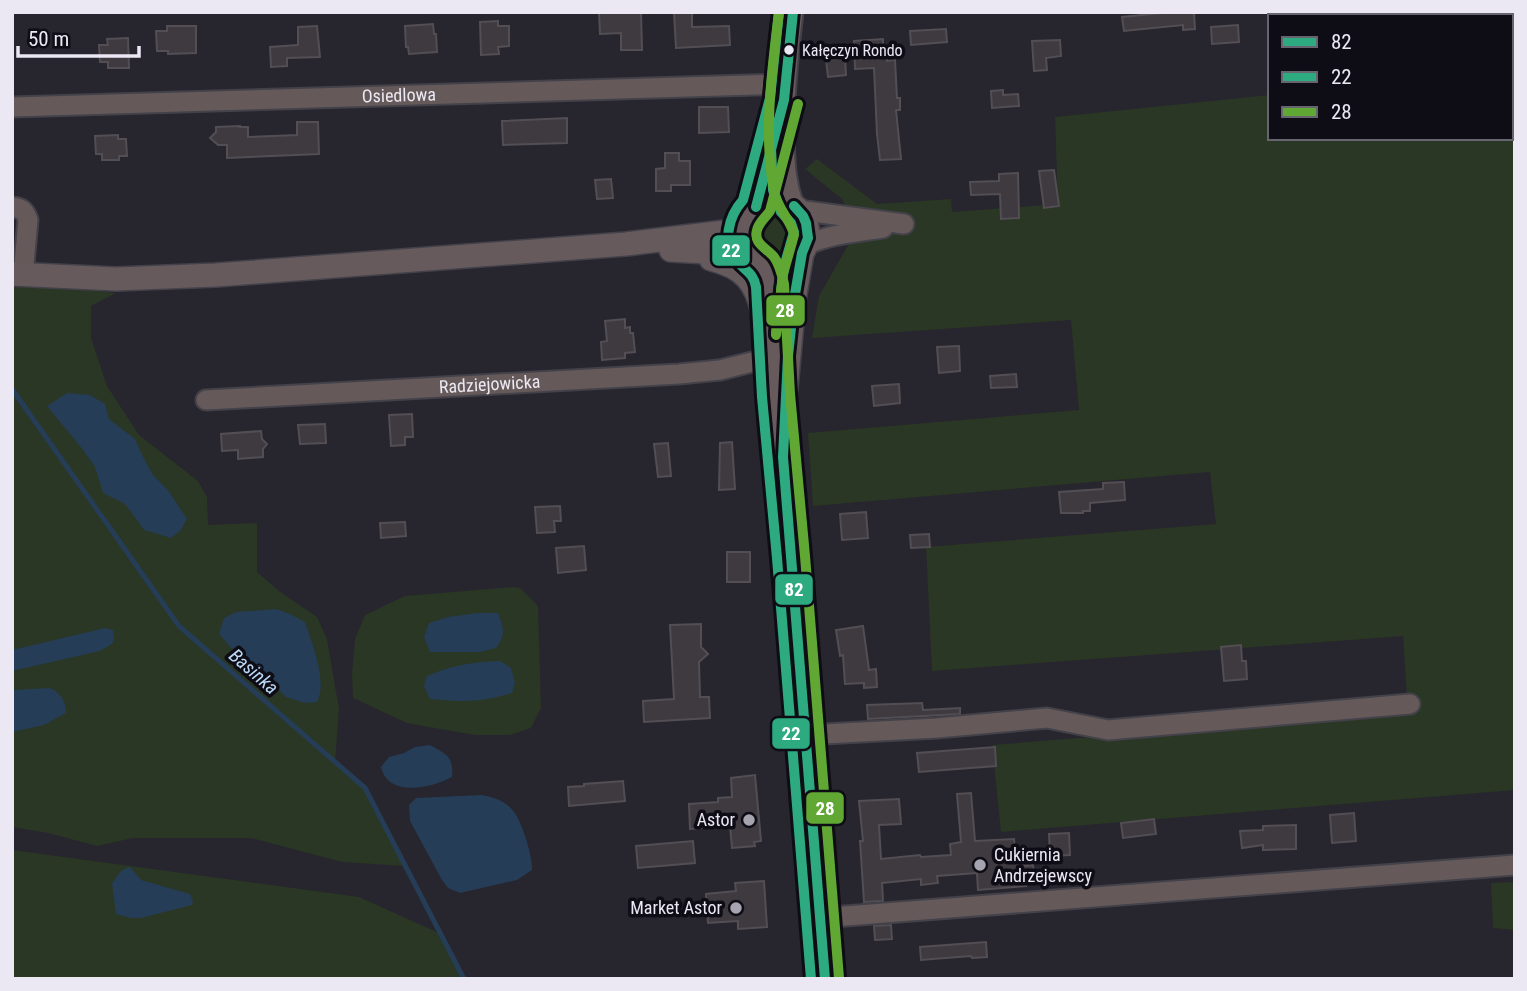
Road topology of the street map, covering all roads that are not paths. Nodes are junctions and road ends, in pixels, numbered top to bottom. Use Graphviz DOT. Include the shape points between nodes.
graph roads {
  1 [pos="793,12"];
  2 [pos="785,92"];
  3 [pos="12,107"];
  4 [pos="12,207"];
  5 [pos="796,208"];
  6 [pos="750,215"];
  7 [pos="626,244"];
  8 [pos="804,249"];
  9 [pos="674,250"];
  10 [pos="757,260"];
  11 [pos="18,275"];
  12 [pos="772,357"];
  13 [pos="206,400"];
  14 [pos="783,457"];
  15 [pos="1410,704"];
  16 [pos="805,735"];
  17 [pos="1515,865"];
  18 [pos="819,918"];
  19 [pos="825,979"];
  1 -- 2 [label="street"];
  2 -- 3 [label="street, Osiedlowa"];
  2 -- 5 [label="street" via="785,169"];
  2 -- 6 [label="street"];
  4 -- 11 [label="street" via="20,208 28,220"];
  5 -- 6 [label="main road" via="785,202 765,202"];
  5 -- 8 [label="main road" via="808,230"];
  5 -- 8 [label="street" via="904,224 817,240"];
  6 -- 7 [label="main road" via="725,232"];
  6 -- 10 [label="main road" via="742,235"];
  7 -- 9 [label="main road"];
  7 -- 11 [label="main road" via="203,275 116,279"];
  8 -- 10 [label="main road" via="784,265 773,267"];
  8 -- 14 [label="main road" via="788,356"];
  9 -- 10 [label="main road" via="743,254"];
  9 -- 12 [label="main road" via="723,262 750,279 760,299"];
  10 -- 12 [label="main road" via="769,281"];
  12 -- 13 [label="street, Radziejowicka" via="679,374"];
  12 -- 14 [label="main road"];
  14 -- 16 [label="main road"];
  15 -- 16 [label="street" via="1108,730 1047,718"];
  16 -- 18 [label="main road"];
  17 -- 18 [label="street"];
  18 -- 19 [label="main road"];
}
